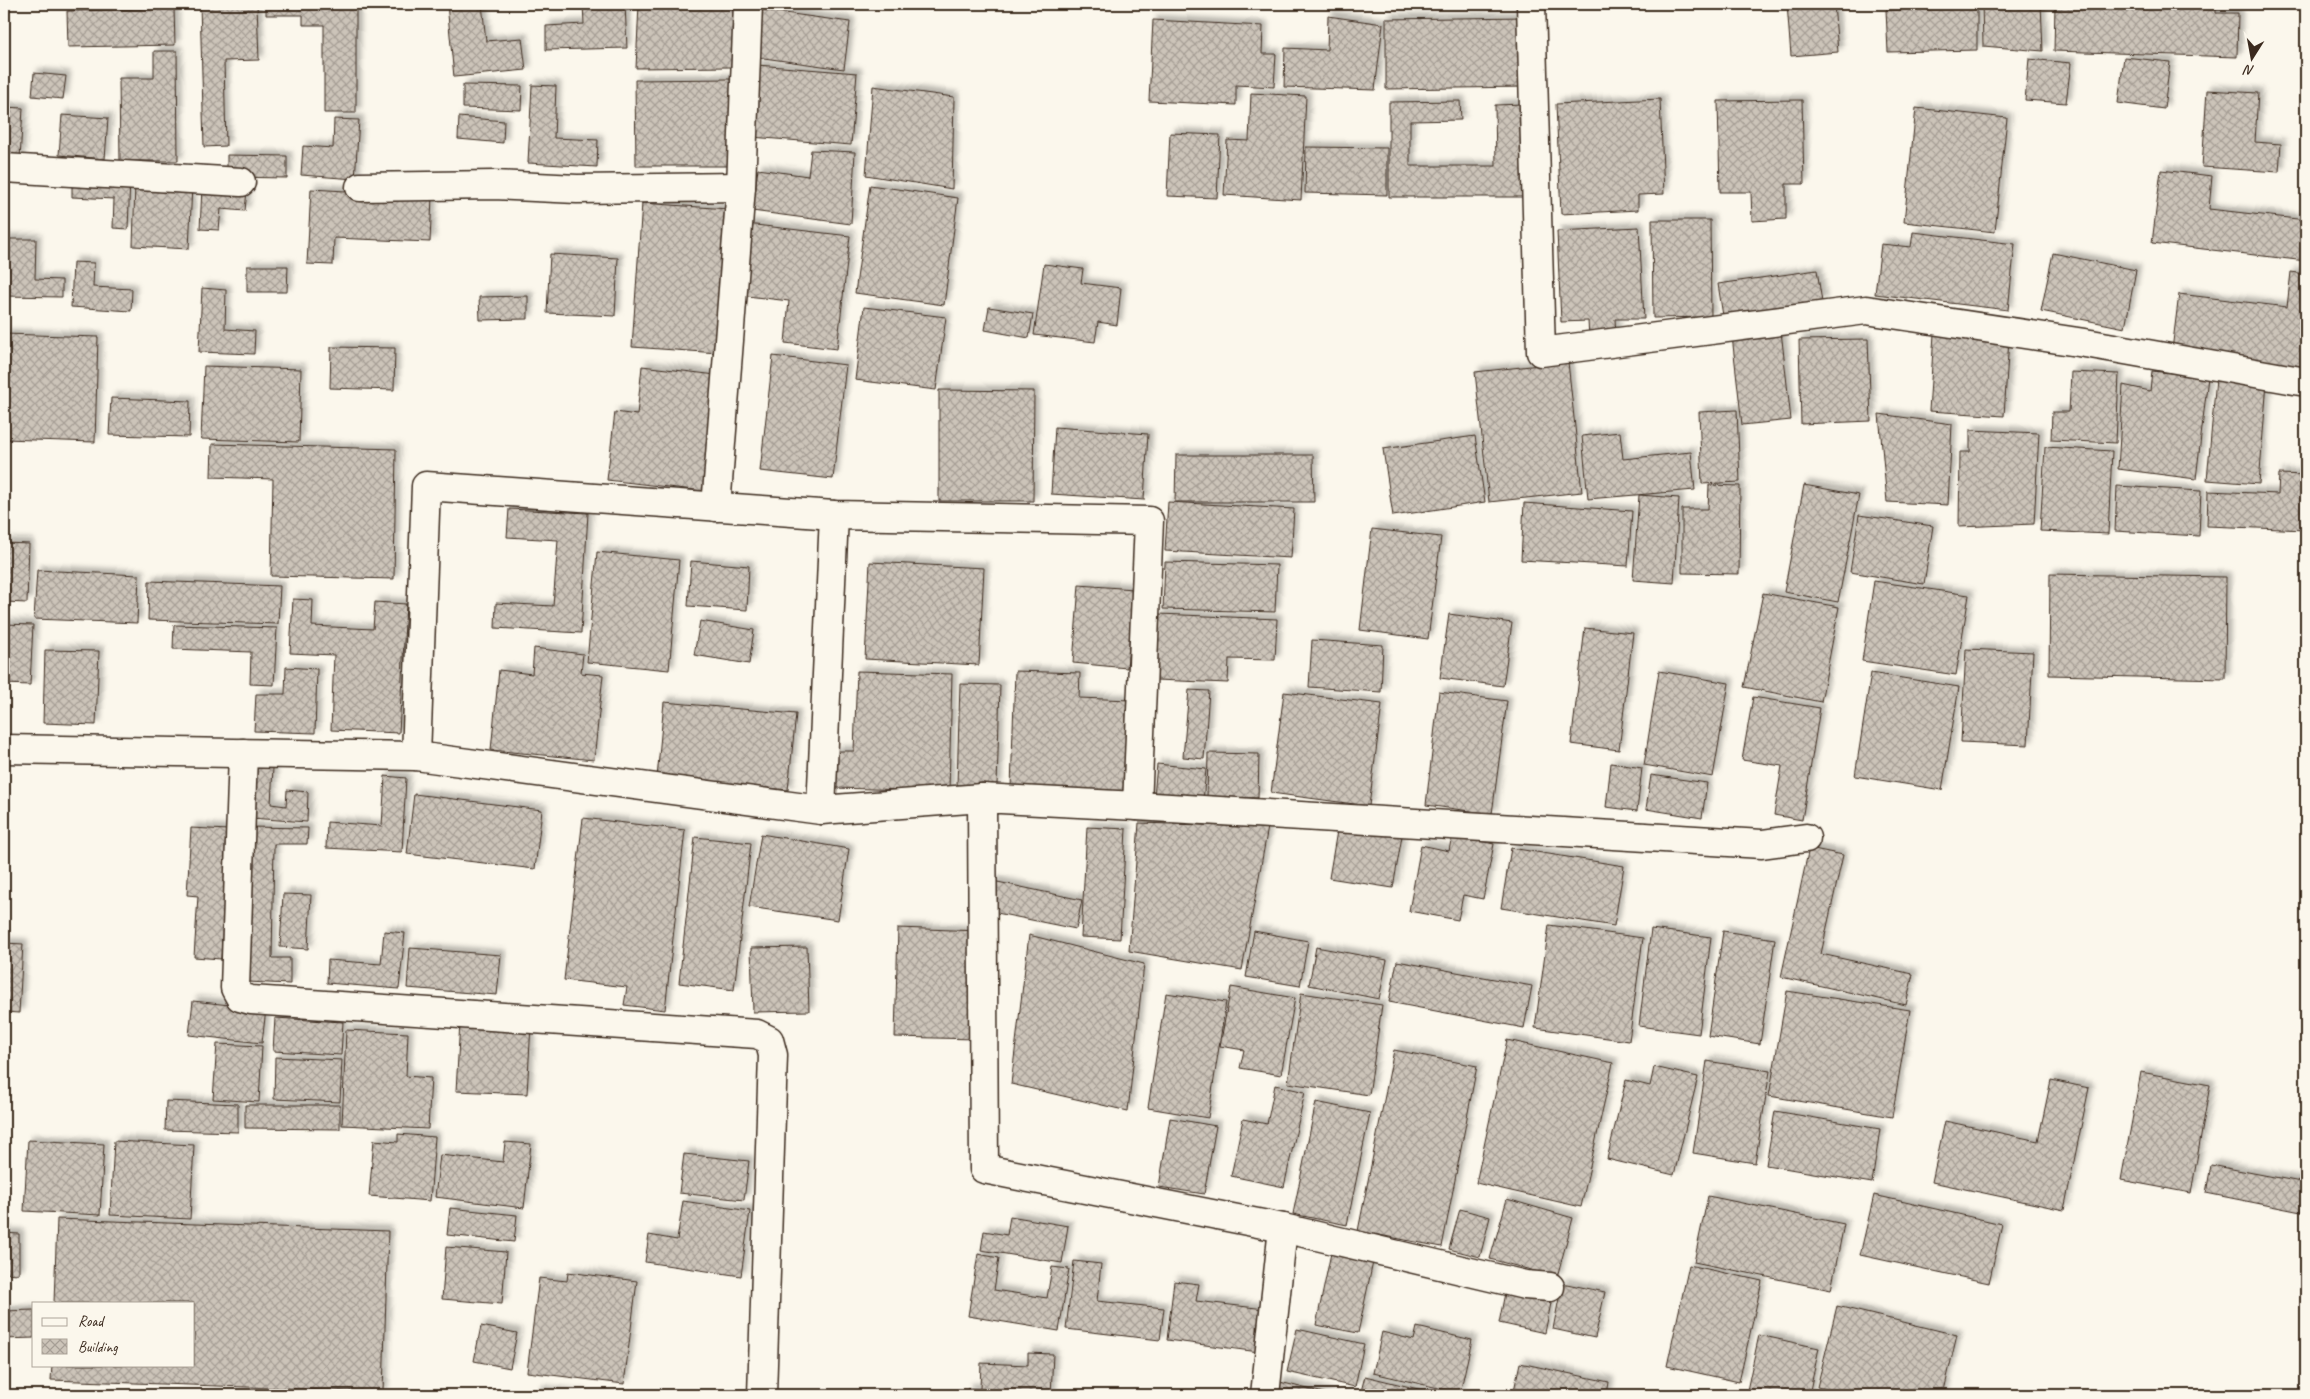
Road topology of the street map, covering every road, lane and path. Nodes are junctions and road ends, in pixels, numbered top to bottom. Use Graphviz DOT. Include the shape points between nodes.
graph roads {
  1 [pos="748,4"];
  2 [pos="1531,4"];
  3 [pos="4,168"];
  4 [pos="241,182"];
  5 [pos="360,187"];
  6 [pos="741,187"];
  7 [pos="2306,382"];
  8 [pos="716,507"];
  9 [pos="834,515"];
  10 [pos="4,749"];
  11 [pos="243,753"];
  12 [pos="416,756"];
  13 [pos="982,798"];
  14 [pos="1137,806"];
  15 [pos="821,810"];
  16 [pos="1806,838"];
  17 [pos="1283,1228"];
  18 [pos="1550,1287"];
  19 [pos="762,1395"];
  20 [pos="1265,1395"];
  1 -- 6 [label="street"];
  2 -- 7 [label="street" via="1541,352 1866,310 2091,344"];
  3 -- 4 [label="street"];
  5 -- 6 [label="street"];
  6 -- 8 [label="street"];
  8 -- 9 [label="street"];
  8 -- 12 [label="street" via="426,486"];
  9 -- 14 [label="street" via="1149,521"];
  9 -- 15 [label="street"];
  10 -- 11 [label="street"];
  11 -- 12 [label="street"];
  11 -- 19 [label="street" via="235,988 240,997 757,1034 769,1040 773,1055"];
  12 -- 15 [label="street"];
  13 -- 14 [label="street"];
  13 -- 15 [label="street"];
  13 -- 17 [label="street" via="984,1169"];
  14 -- 16 [label="street" via="1762,844"];
  17 -- 18 [label="street" via="1524,1284"];
  17 -- 20 [label="street"];
}
